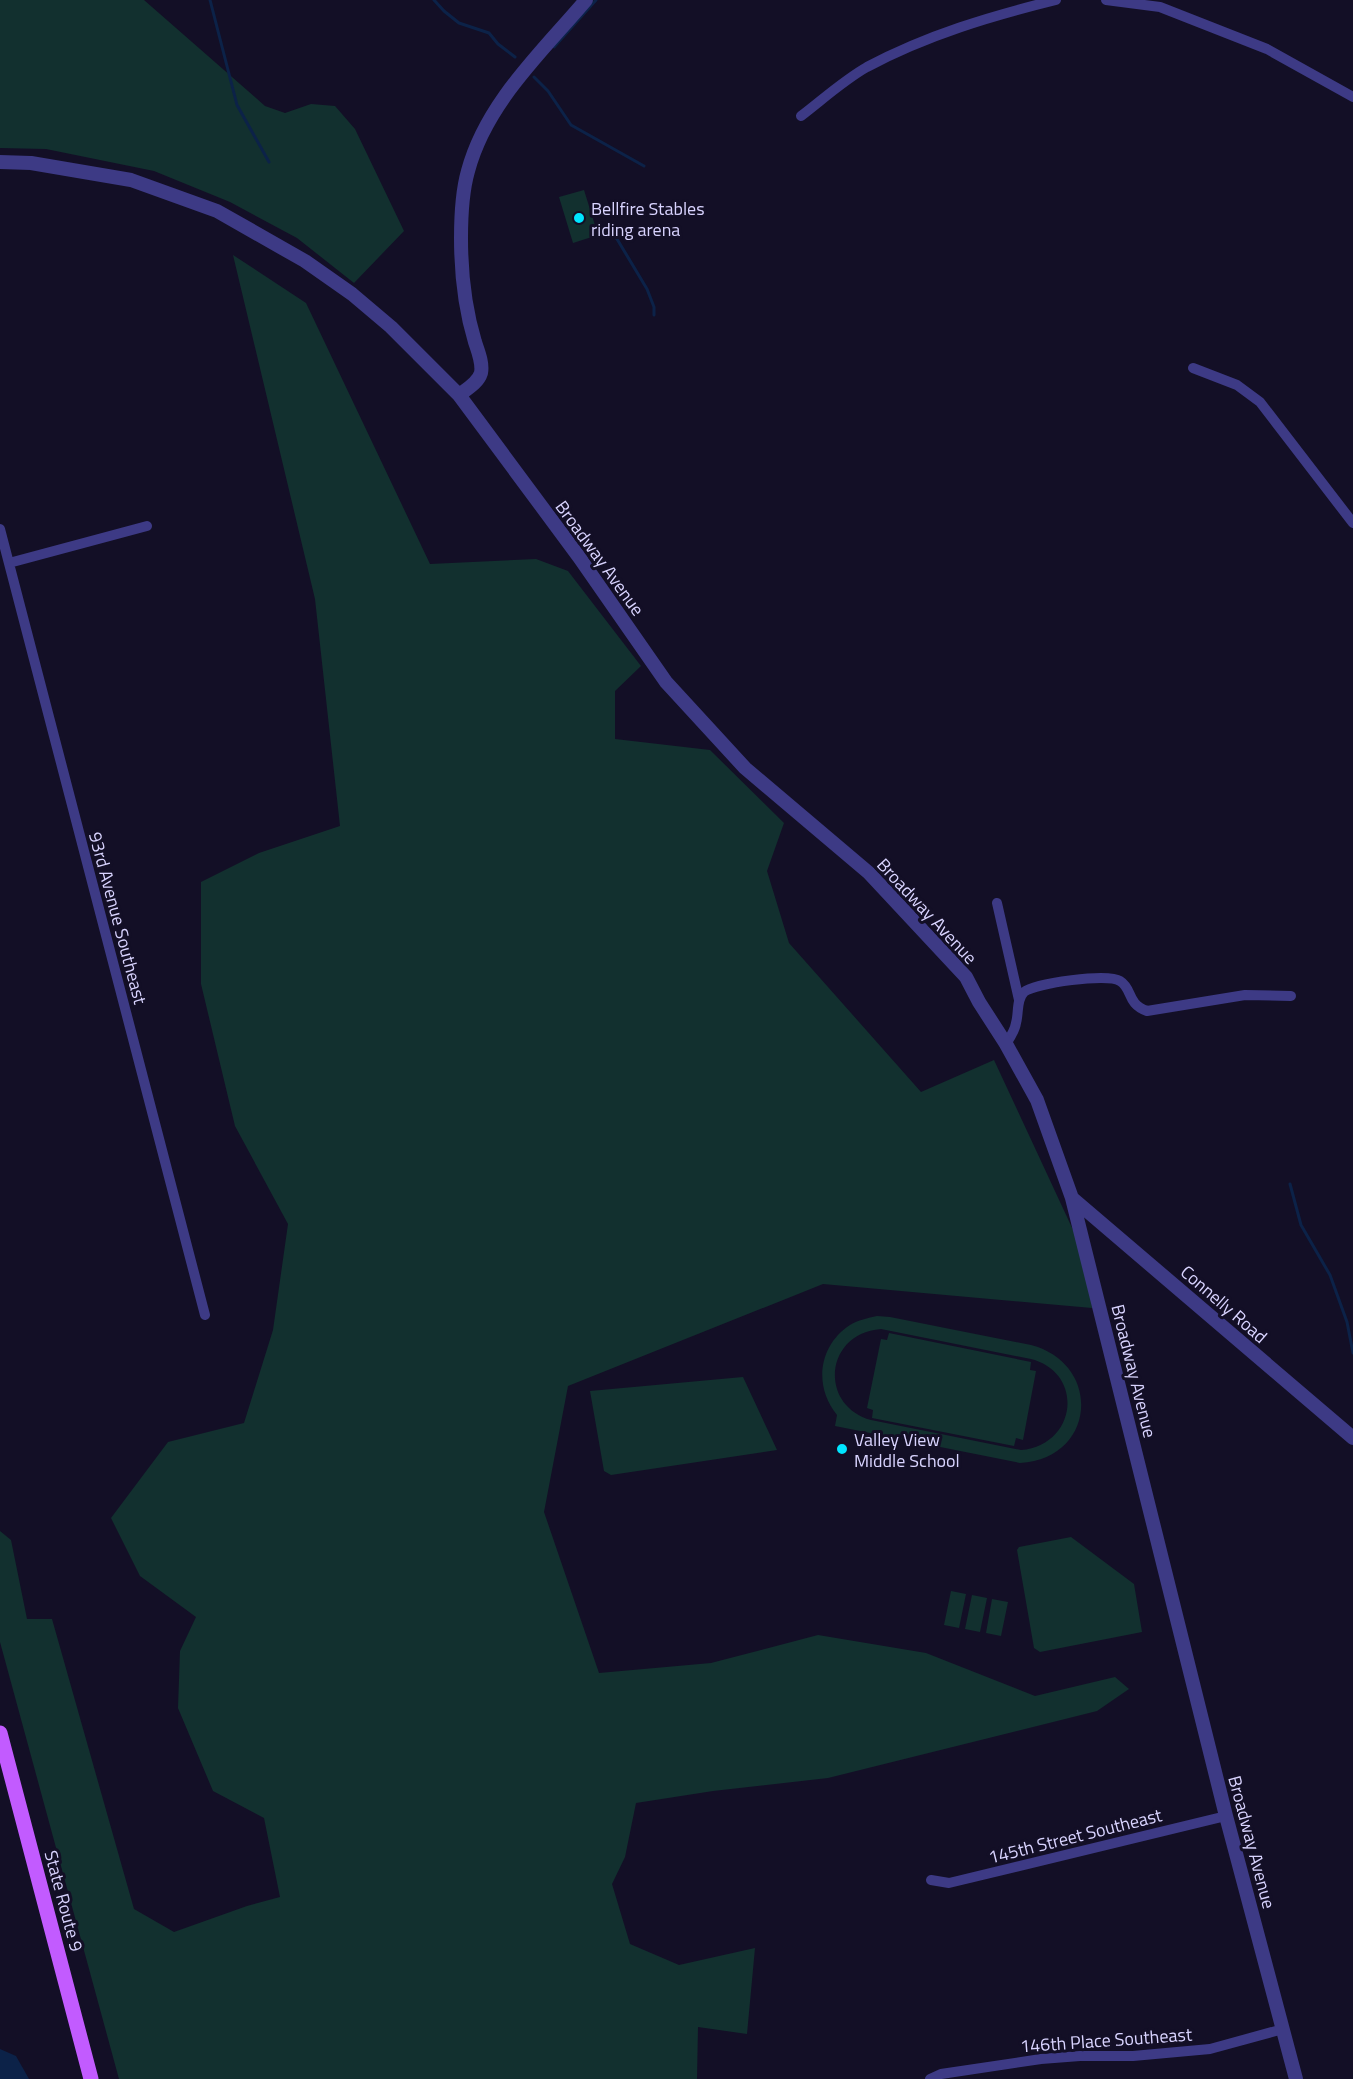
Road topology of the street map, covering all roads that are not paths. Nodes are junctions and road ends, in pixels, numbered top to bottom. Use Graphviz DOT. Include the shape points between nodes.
graph roads {
  1 [pos="586,0"];
  2 [pos="1056,0"];
  3 [pos="1106,0"];
  4 [pos="1162,3"];
  5 [pos="1353,98"];
  6 [pos="801,116"];
  7 [pos="0,162"];
  8 [pos="1193,368"];
  9 [pos="459,396"];
  10 [pos="1353,523"];
  11 [pos="147,526"];
  12 [pos="0,529"];
  13 [pos="9,563"];
  14 [pos="997,903"];
  15 [pos="1291,996"];
  16 [pos="1019,1000"];
  17 [pos="1006,1044"];
  18 [pos="1072,1198"];
  19 [pos="205,1315"];
  20 [pos="1353,1438"];
  21 [pos="0,1733"];
  22 [pos="1226,1816"];
  23 [pos="931,1880"];
  24 [pos="1283,2029"];
  25 [pos="91,2079"];
  26 [pos="930,2079"];
  27 [pos="1296,2079"];
  1 -- 9 [label="street" via="491,115 467,172 462,205 462,268 470,325 482,366 480,375"];
  2 -- 6 [label="street" via="921,41 865,68"];
  3 -- 4 [label="street"];
  4 -- 5 [label="street" via="1267,49"];
  7 -- 9 [label="street, Broadway Avenue" via="31,163 131,180 218,211 305,261 352,294 391,327"];
  8 -- 10 [label="street" via="1238,385 1260,402"];
  9 -- 17 [label="street, Broadway Avenue" via="666,682 746,768 869,873 966,977"];
  11 -- 13 [label="street"];
  12 -- 13 [label="street, 93rd Avenue Southeast"];
  13 -- 19 [label="street, 93rd Avenue Southeast"];
  14 -- 16 [label="street"];
  15 -- 16 [label="street" via="1245,995 1147,1011 1138,1007 1120,981 1101,977 1030,989"];
  16 -- 17 [label="street" via="1016,1024"];
  17 -- 18 [label="street, Broadway Avenue" via="1037,1100"];
  18 -- 20 [label="street, Connelly Road"];
  18 -- 22 [label="street, Broadway Avenue"];
  21 -- 25 [label="main road, State Route 9"];
  22 -- 23 [label="street, 145th Street Southeast" via="949,1883"];
  22 -- 24 [label="street, Broadway Avenue"];
  24 -- 26 [label="street, 146th Place Southeast" via="1210,2049 1041,2059"];
  24 -- 27 [label="street, Broadway Avenue"];
}
